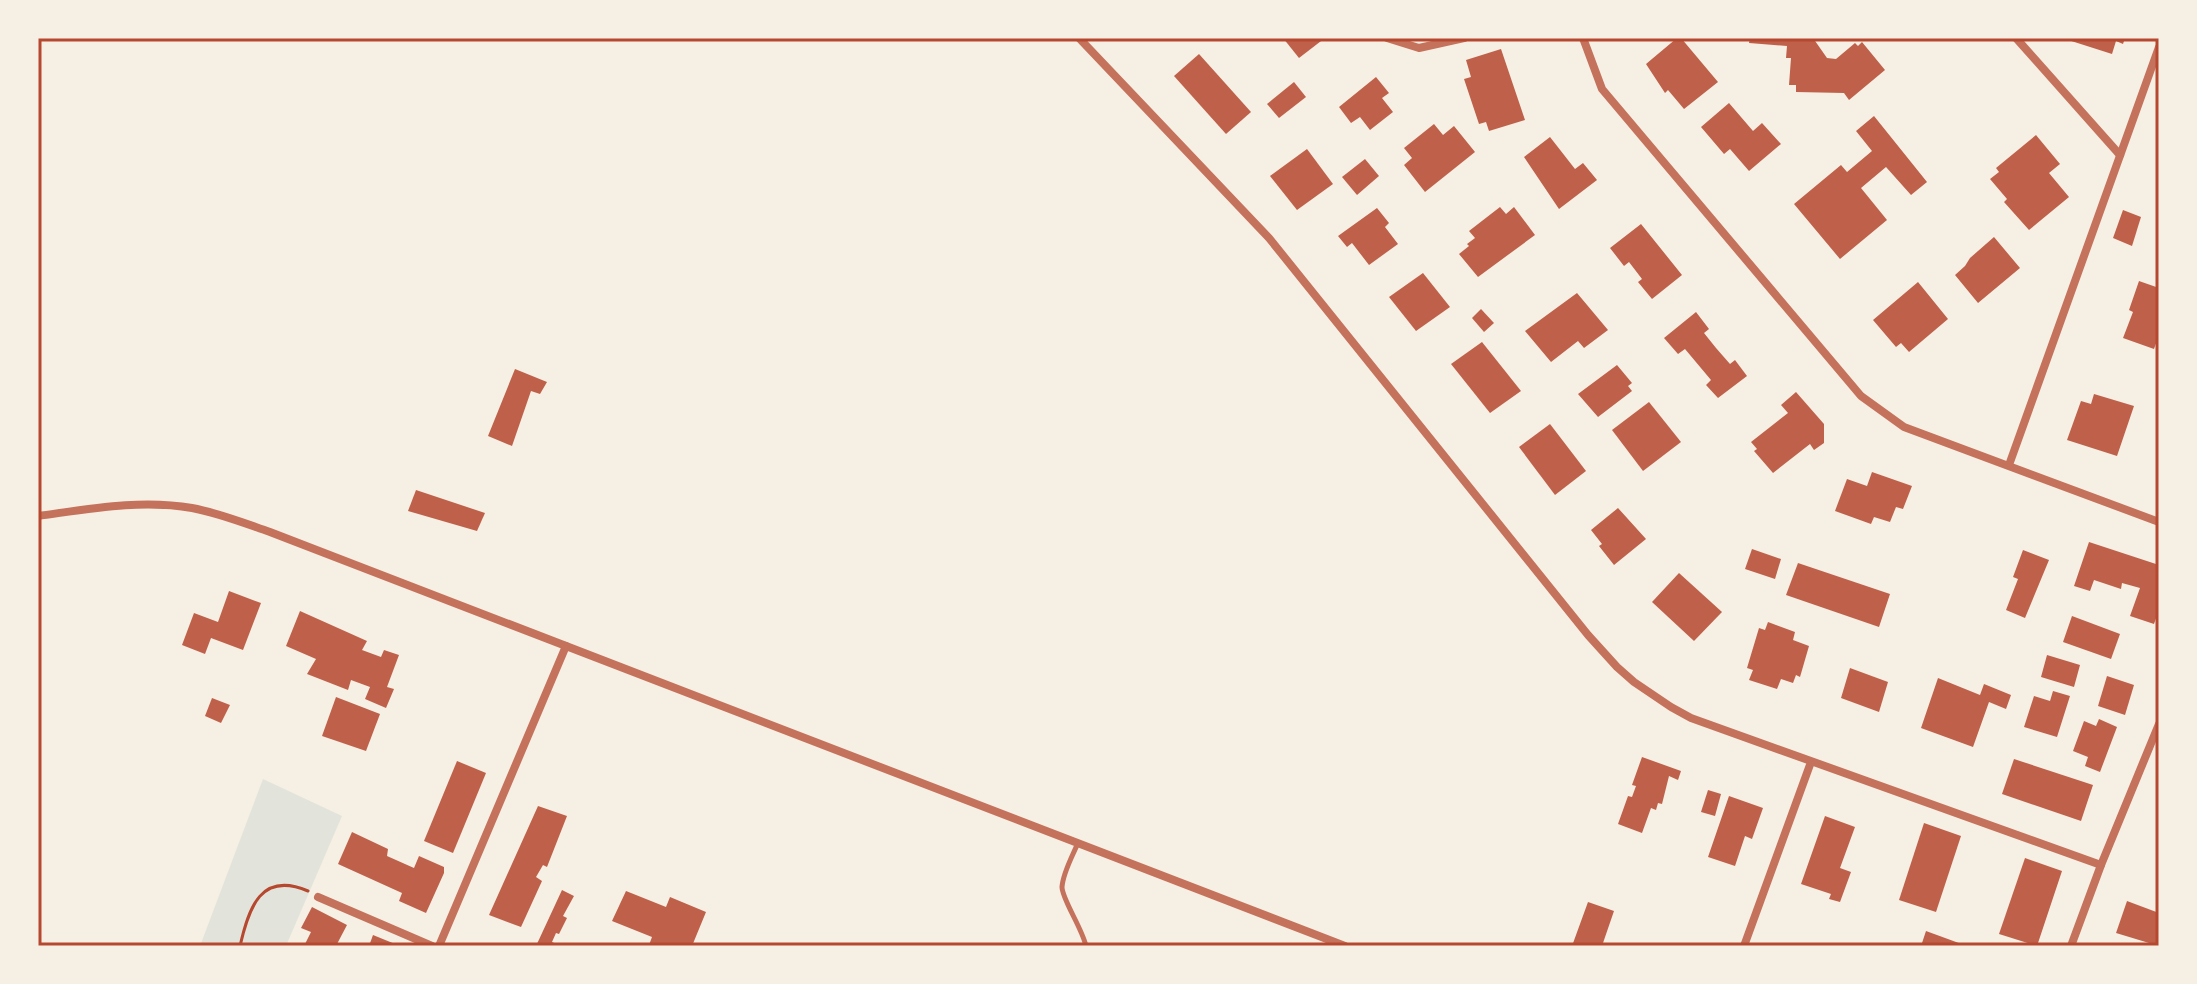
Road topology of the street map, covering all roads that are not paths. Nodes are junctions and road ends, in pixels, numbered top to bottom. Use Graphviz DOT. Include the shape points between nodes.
graph roads {
  1 [pos="1079,38"];
  2 [pos="1387,38"];
  3 [pos="1464,38"];
  4 [pos="1583,38"];
  5 [pos="2016,38"];
  6 [pos="2159,47"];
  7 [pos="2120,155"];
  8 [pos="2009,465"];
  9 [pos="38,516"];
  10 [pos="2159,522"];
  11 [pos="566,646"];
  12 [pos="2159,724"];
  13 [pos="1811,762"];
  14 [pos="1077,845"];
  15 [pos="2101,865"];
  16 [pos="318,897"];
  17 [pos="432,946"];
  18 [pos="439,946"];
  19 [pos="1086,946"];
  20 [pos="1345,946"];
  21 [pos="1744,946"];
  22 [pos="2071,946"];
  1 -- 13 [label="street" via="1269,238 1617,667 1691,718"];
  2 -- 3 [label="street" via="1419,48"];
  4 -- 8 [label="street" via="1602,89 1861,396 1904,427"];
  5 -- 7 [label="street"];
  6 -- 7 [label="street"];
  7 -- 8 [label="street"];
  8 -- 10 [label="street"];
  9 -- 11 [label="street" via="171,505 215,513"];
  11 -- 14 [label="street"];
  11 -- 18 [label="street"];
  12 -- 15 [label="street"];
  13 -- 15 [label="street"];
  13 -- 21 [label="street"];
  14 -- 19 [label="lane" via="1063,890"];
  14 -- 20 [label="street"];
  15 -- 22 [label="street"];
  16 -- 17 [label="street"];
}
